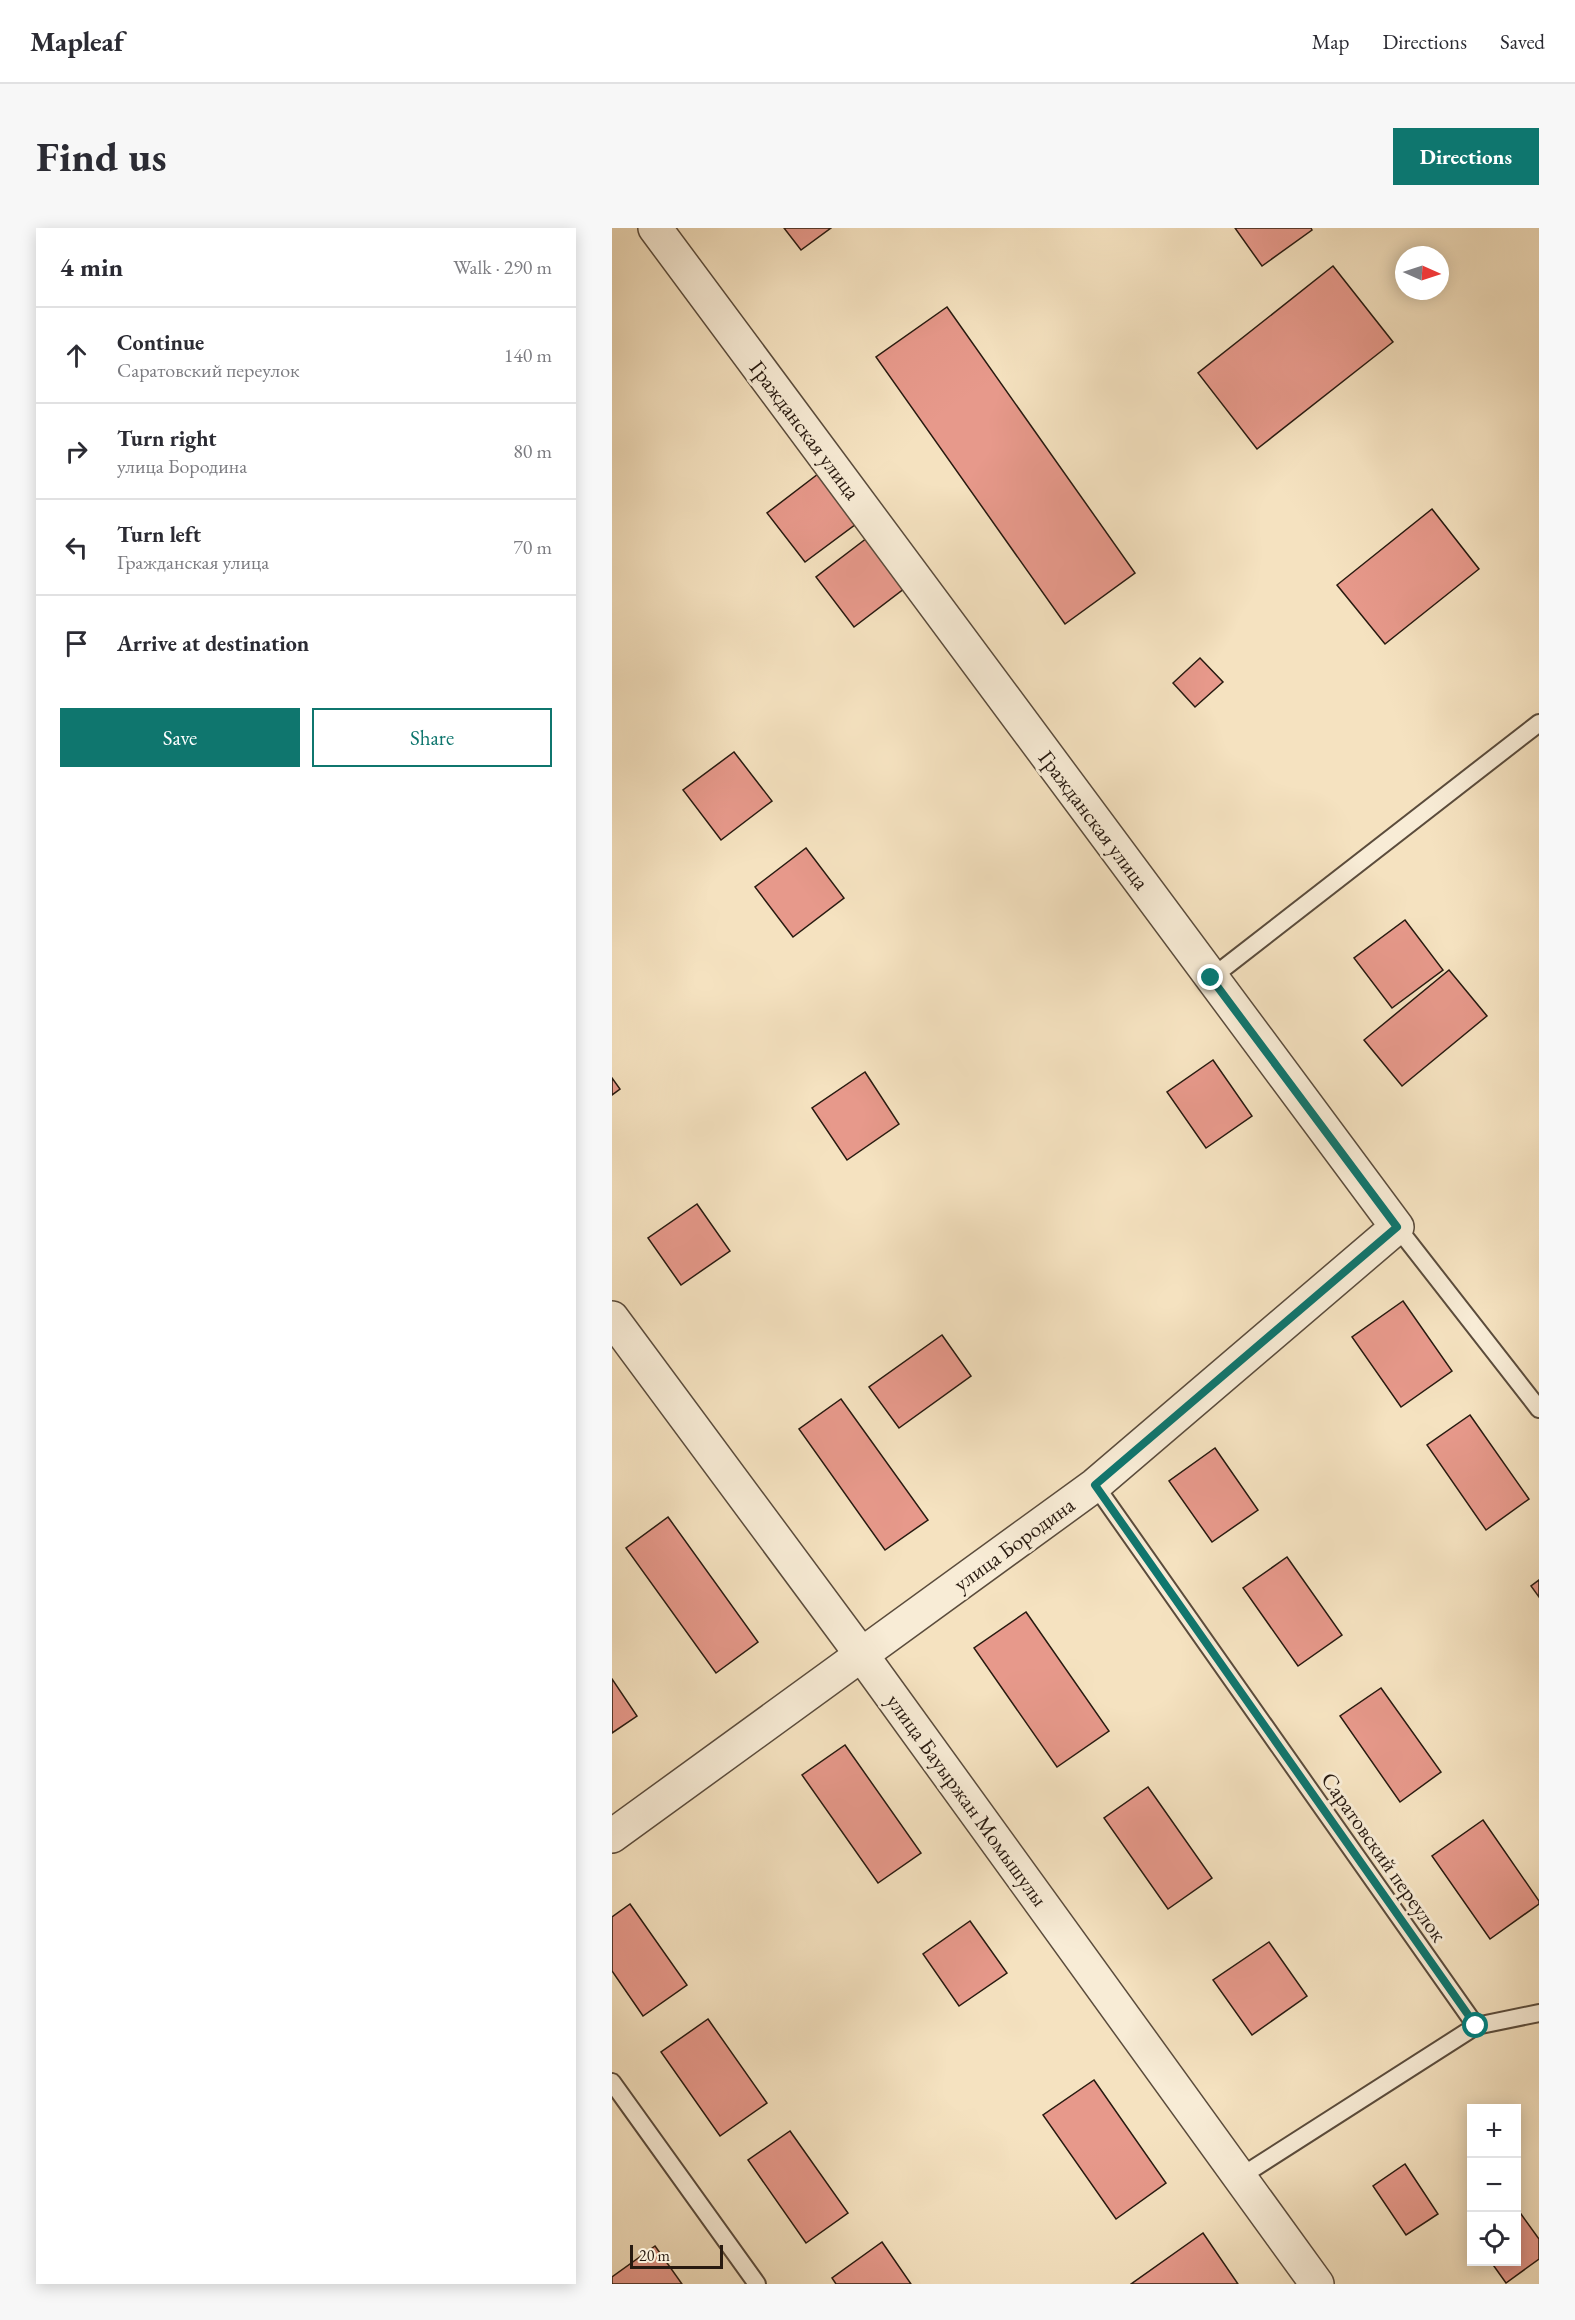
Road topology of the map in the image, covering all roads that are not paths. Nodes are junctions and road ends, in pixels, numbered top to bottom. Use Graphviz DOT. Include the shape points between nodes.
graph roads {
  1 [pos="655,228"];
  2 [pos="1539,723"];
  3 [pos="1211,978"];
  4 [pos="1397,1227"];
  5 [pos="612,1318"];
  6 [pos="1539,1409"];
  7 [pos="1095,1485"];
  8 [pos="861,1654"];
  9 [pos="612,1836"];
  10 [pos="1539,2013"];
  11 [pos="1476,2026"];
  12 [pos="612,2082"];
  13 [pos="1240,2177"];
  14 [pos="757,2284"];
  15 [pos="1317,2284"];
  1 -- 3 [label="street, Гражданская улица"];
  2 -- 3 [label="lane"];
  3 -- 4 [label="street, Гражданская улица"];
  4 -- 6 [label="lane, Гражданская улица"];
  4 -- 7 [label="street, улица Бородина"];
  5 -- 8 [label="street, улица Бауыржан Момышулы"];
  7 -- 8 [label="street, улица Бородина"];
  7 -- 11 [label="lane, Саратовский переулок"];
  8 -- 9 [label="street, улица Бородина"];
  8 -- 13 [label="street, улица Бауыржан Момышулы"];
  10 -- 11 [label="lane"];
  11 -- 13 [label="lane"];
  12 -- 14 [label="lane"];
  13 -- 15 [label="street, улица Бауыржан Момышулы"];
}
